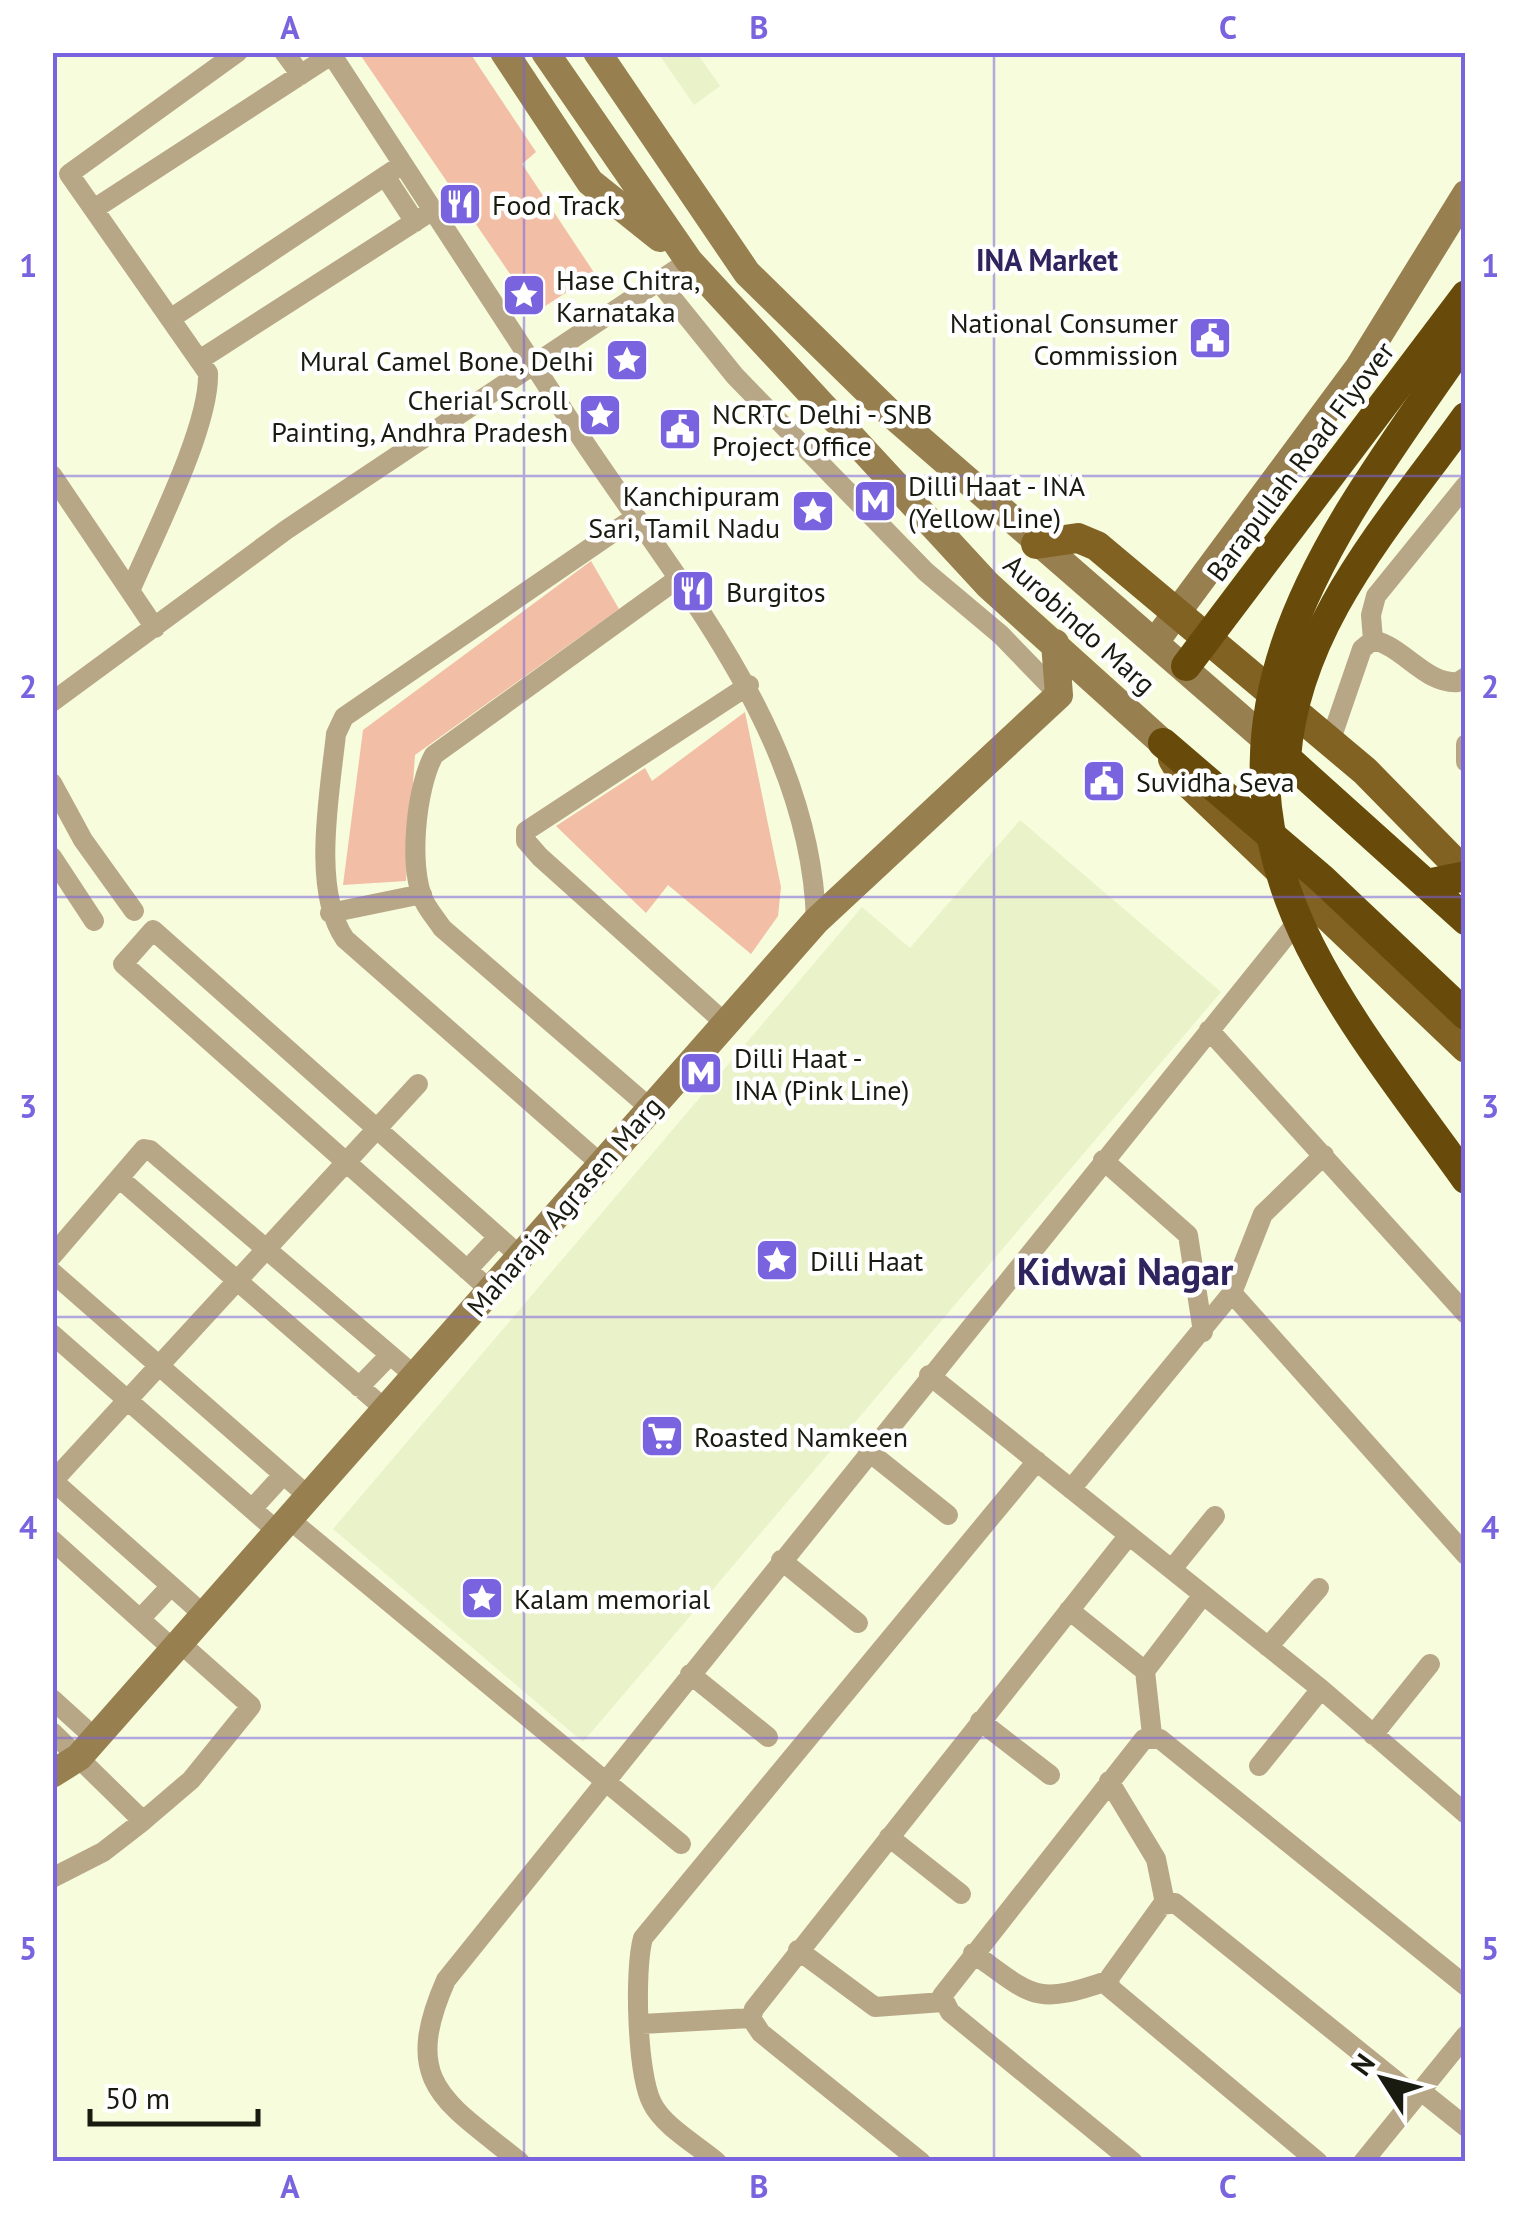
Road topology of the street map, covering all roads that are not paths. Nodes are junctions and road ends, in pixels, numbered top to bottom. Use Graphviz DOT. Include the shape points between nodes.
graph roads {
  1 [pos="238,52"];
  2 [pos="284,52"];
  3 [pos="504,52"];
  4 [pos="545,52"];
  5 [pos="596,52"];
  6 [pos="331,54"];
  7 [pos="302,75"];
  8 [pos="394,170"];
  9 [pos="61,171"];
  10 [pos="1466,194"];
  11 [pos="94,209"];
  12 [pos="424,216"];
  13 [pos="689,262"];
  14 [pos="660,283"];
  15 [pos="1466,295"];
  16 [pos="170,318"];
  17 [pos="1466,339"];
  18 [pos="201,360"];
  19 [pos="532,363"];
  20 [pos="1466,416"];
  21 [pos="52,475"];
  22 [pos="1466,485"];
  23 [pos="634,518"];
  24 [pos="1036,544"];
  25 [pos="676,580"];
  26 [pos="130,592"];
  27 [pos="1174,614"];
  28 [pos="156,628"];
  29 [pos="1205,640"];
  30 [pos="1373,640"];
  31 [pos="1155,642"];
  32 [pos="1055,643"];
  33 [pos="1186,666"];
  34 [pos="1466,677"];
  35 [pos="749,685"];
  36 [pos="1059,695"];
  37 [pos="52,702"];
  38 [pos="1290,710"];
  39 [pos="1330,742"];
  40 [pos="1162,743"];
  41 [pos="1466,744"];
  42 [pos="1286,758"];
  43 [pos="1466,762"];
  44 [pos="52,784"];
  45 [pos="52,858"];
  46 [pos="1466,875"];
  47 [pos="1427,884"];
  48 [pos="422,894"];
  49 [pos="1313,903"];
  50 [pos="134,911"];
  51 [pos="330,913"];
  52 [pos="1466,920"];
  53 [pos="94,922"];
  54 [pos="816,922"];
  55 [pos="1466,1015"];
  56 [pos="726,1023"];
  57 [pos="1209,1030"];
  58 [pos="1466,1048"];
  59 [pos="418,1084"];
  60 [pos="650,1108"];
  61 [pos="378,1128"];
  62 [pos="1324,1155"];
  63 [pos="1104,1160"];
  64 [pos="346,1163"];
  65 [pos="602,1164"];
  66 [pos="120,1178"];
  67 [pos="1466,1180"];
  68 [pos="498,1237"];
  69 [pos="268,1249"];
  70 [pos="52,1256"];
  71 [pos="520,1256"];
  72 [pos="467,1270"];
  73 [pos="52,1272"];
  74 [pos="237,1284"];
  75 [pos="490,1290"];
  76 [pos="1232,1294"];
  77 [pos="1466,1314"];
  78 [pos="1203,1332"];
  79 [pos="52,1334"];
  80 [pos="390,1354"];
  81 [pos="160,1368"];
  82 [pos="929,1374"];
  83 [pos="414,1376"];
  84 [pos="359,1387"];
  85 [pos="128,1401"];
  86 [pos="385,1409"];
  87 [pos="868,1450"];
  88 [pos="1037,1461"];
  89 [pos="283,1474"];
  90 [pos="53,1481"];
  91 [pos="1071,1489"];
  92 [pos="308,1496"];
  93 [pos="252,1509"];
  94 [pos="948,1515"];
  95 [pos="1215,1516"];
  96 [pos="283,1525"];
  97 [pos="1128,1535"];
  98 [pos="52,1540"];
  99 [pos="1466,1554"];
  100 [pos="781,1560"];
  101 [pos="1172,1569"];
  102 [pos="171,1586"];
  103 [pos="1319,1588"];
  104 [pos="1204,1595"];
  105 [pos="1068,1610"];
  106 [pos="204,1614"];
  107 [pos="140,1619"];
  108 [pos="858,1623"];
  109 [pos="176,1646"];
  110 [pos="1268,1647"];
  111 [pos="1430,1664"];
  112 [pos="1145,1671"];
  113 [pos="690,1674"];
  114 [pos="1321,1689"];
  115 [pos="52,1699"];
  116 [pos="980,1722"];
  117 [pos="52,1732"];
  118 [pos="1374,1734"];
  119 [pos="1152,1735"];
  120 [pos="768,1738"];
  121 [pos="87,1747"];
  122 [pos="1259,1766"];
  123 [pos="52,1774"];
  124 [pos="1050,1776"];
  125 [pos="1110,1781"];
  126 [pos="604,1782"];
  127 [pos="1466,1814"];
  128 [pos="142,1821"];
  129 [pos="888,1836"];
  130 [pos="681,1844"];
  131 [pos="52,1878"];
  132 [pos="961,1894"];
  133 [pos="1165,1904"];
  134 [pos="798,1950"];
  135 [pos="973,1953"];
  136 [pos="1108,1981"];
  137 [pos="1466,1986"];
  138 [pos="943,2002"];
  139 [pos="751,2018"];
  140 [pos="642,2024"];
  141 [pos="1466,2035"];
  142 [pos="1418,2094"];
  143 [pos="1466,2128"];
  144 [pos="520,2162"];
  145 [pos="716,2162"];
  146 [pos="921,2162"];
  147 [pos="1133,2162"];
  148 [pos="1318,2162"];
  149 [pos="1363,2162"];
  1 -- 9 [label="street"];
  2 -- 7 [label="street"];
  3 -- 13 [label="street" via="590,182"];
  4 -- 13 [label="street, Aurobindo Marg"];
  5 -- 24 [label="street, Aurobindo Marg" via="747,273 890,414"];
  6 -- 7 [label="street"];
  6 -- 8 [label="street"];
  7 -- 11 [label="street"];
  8 -- 12 [label="street"];
  8 -- 16 [label="street"];
  9 -- 11 [label="street"];
  10 -- 27 [label="street" via="1359,367"];
  11 -- 16 [label="street"];
  12 -- 18 [label="street"];
  12 -- 19 [label="street"];
  13 -- 14 [label="street"];
  13 -- 32 [label="street, Aurobindo Marg" via="988,585"];
  14 -- 19 [label="street"];
  14 -- 36 [label="street" via="735,376 926,572"];
  15 -- 29 [label="highway, Barapullah Road Flyover"];
  16 -- 18 [label="street"];
  17 -- 67 [label="highway, bridge" via="1338,527 1302,595 1277,664 1266,770 1276,854 1310,944"];
  18 -- 26 [label="street" via="208,385 200,416"];
  19 -- 23 [label="street"];
  19 -- 28 [label="street" via="286,530"];
  20 -- 38 [label="highway" via="1332,605"];
  21 -- 26 [label="street"];
  22 -- 30 [label="street" via="1376,596"];
  23 -- 25 [label="street"];
  23 -- 51 [label="street" via="344,717 331,783"];
  24 -- 27 [label="main road" via="1078,538 1097,546"];
  24 -- 31 [label="street, Aurobindo Marg"];
  25 -- 35 [label="street"];
  25 -- 48 [label="street" via="434,755 422,776 416,865"];
  26 -- 28 [label="street"];
  27 -- 29 [label="main road"];
  27 -- 31 [label="street"];
  28 -- 37 [label="street"];
  29 -- 33 [label="highway, Barapullah Road Flyover"];
  29 -- 38 [label="main road"];
  30 -- 34 [label="street" via="1440,680"];
  30 -- 39 [label="street" via="1362,649"];
  31 -- 33 [label="street, Aurobindo Marg"];
  32 -- 36 [label="street"];
  32 -- 40 [label="street, Aurobindo Marg"];
  33 -- 42 [label="street, Aurobindo Marg"];
  35 -- 54 [label="street" via="805,826"];
  35 -- 56 [label="street" via="526,831 540,856"];
  36 -- 54 [label="street, Maharaja Agrasen Marg"];
  38 -- 39 [label="main road"];
  38 -- 42 [label="highway"];
  39 -- 46 [label="main road"];
  40 -- 49 [label="main road" via="1186,781"];
  40 -- 55 [label="highway, Aurobindo Marg" via="1322,879"];
  41 -- 43 [label="street"];
  42 -- 47 [label="highway, Aurobindo Marg"];
  44 -- 50 [label="street"];
  45 -- 53 [label="street"];
  46 -- 47 [label="highway"];
  47 -- 52 [label="highway, Aurobindo Marg"];
  48 -- 51 [label="street"];
  48 -- 60 [label="street" via="442,928"];
  49 -- 57 [label="street"];
  49 -- 58 [label="main road"];
  51 -- 65 [label="street" via="345,939"];
  54 -- 56 [label="street, Maharaja Agrasen Marg"];
  56 -- 60 [label="street, Maharaja Agrasen Marg"];
  57 -- 62 [label="street"];
  57 -- 63 [label="street"];
  59 -- 61 [label="street"];
  60 -- 65 [label="street, Maharaja Agrasen Marg"];
  61 -- 64 [label="street"];
  61 -- 64 [label="street" via="154,930 137,948 123,964"];
  61 -- 68 [label="street"];
  62 -- 76 [label="street" via="1263,1214"];
  62 -- 77 [label="street"];
  63 -- 78 [label="street" via="1188,1235"];
  63 -- 82 [label="street"];
  64 -- 69 [label="street"];
  64 -- 72 [label="street"];
  65 -- 71 [label="street, Maharaja Agrasen Marg"];
  66 -- 69 [label="street" via="150,1150"];
  66 -- 70 [label="street"];
  66 -- 74 [label="street"];
  68 -- 71 [label="street"];
  68 -- 72 [label="street"];
  69 -- 74 [label="street"];
  69 -- 80 [label="street"];
  71 -- 75 [label="street, Maharaja Agrasen Marg"];
  72 -- 75 [label="street"];
  73 -- 81 [label="street"];
  74 -- 81 [label="street"];
  74 -- 84 [label="street"];
  75 -- 83 [label="street, Maharaja Agrasen Marg"];
  76 -- 78 [label="street"];
  76 -- 99 [label="street"];
  78 -- 91 [label="street"];
  79 -- 85 [label="street"];
  80 -- 83 [label="street"];
  80 -- 84 [label="street"];
  81 -- 85 [label="street"];
  81 -- 89 [label="street"];
  82 -- 87 [label="street"];
  82 -- 88 [label="street"];
  83 -- 86 [label="street, Maharaja Agrasen Marg"];
  84 -- 86 [label="street"];
  85 -- 90 [label="street"];
  85 -- 93 [label="street"];
  86 -- 92 [label="street, Maharaja Agrasen Marg"];
  87 -- 94 [label="street"];
  87 -- 100 [label="street"];
  88 -- 91 [label="street"];
  88 -- 140 [label="street" via="644,1938"];
  89 -- 92 [label="street"];
  89 -- 93 [label="street"];
  90 -- 102 [label="street"];
  91 -- 97 [label="street"];
  92 -- 96 [label="street, Maharaja Agrasen Marg"];
  93 -- 96 [label="street"];
  95 -- 101 [label="street"];
  96 -- 106 [label="street, Maharaja Agrasen Marg"];
  96 -- 126 [label="street"];
  97 -- 101 [label="street"];
  97 -- 105 [label="street"];
  98 -- 107 [label="street"];
  100 -- 108 [label="street"];
  100 -- 113 [label="street"];
  101 -- 104 [label="street"];
  102 -- 106 [label="street"];
  102 -- 107 [label="street"];
  103 -- 110 [label="street"];
  104 -- 110 [label="street"];
  104 -- 112 [label="street"];
  105 -- 112 [label="street"];
  105 -- 116 [label="street"];
  106 -- 109 [label="street, Maharaja Agrasen Marg"];
  107 -- 109 [label="street"];
  109 -- 121 [label="street, Maharaja Agrasen Marg"];
  109 -- 128 [label="street" via="251,1706 191,1780"];
  110 -- 114 [label="street"];
  111 -- 118 [label="street"];
  112 -- 119 [label="street"];
  113 -- 120 [label="street"];
  113 -- 126 [label="street"];
  114 -- 118 [label="street"];
  114 -- 122 [label="street"];
  115 -- 121 [label="street"];
  116 -- 124 [label="street"];
  116 -- 129 [label="street"];
  117 -- 121 [label="street"];
  118 -- 127 [label="street"];
  119 -- 125 [label="street"];
  119 -- 137 [label="street"];
  121 -- 123 [label="street, Maharaja Agrasen Marg"];
  121 -- 128 [label="street"];
  125 -- 133 [label="street" via="1156,1859"];
  125 -- 135 [label="street"];
  126 -- 130 [label="street"];
  126 -- 144 [label="street" via="446,1980 430,2016 428,2072 443,2099"];
  128 -- 131 [label="street" via="104,1852"];
  129 -- 132 [label="street"];
  129 -- 134 [label="street"];
  133 -- 136 [label="street"];
  133 -- 142 [label="street" via="1175,1904"];
  134 -- 138 [label="street" via="875,2007"];
  134 -- 139 [label="street"];
  135 -- 136 [label="street" via="1038,1996 1065,1996"];
  135 -- 138 [label="street" via="946,1986"];
  136 -- 148 [label="street" via="1113,1992"];
  138 -- 147 [label="street"];
  139 -- 140 [label="street"];
  139 -- 146 [label="street"];
  140 -- 145 [label="street" via="652,2106"];
  141 -- 142 [label="street"];
  142 -- 143 [label="street"];
  142 -- 149 [label="street"];
}
